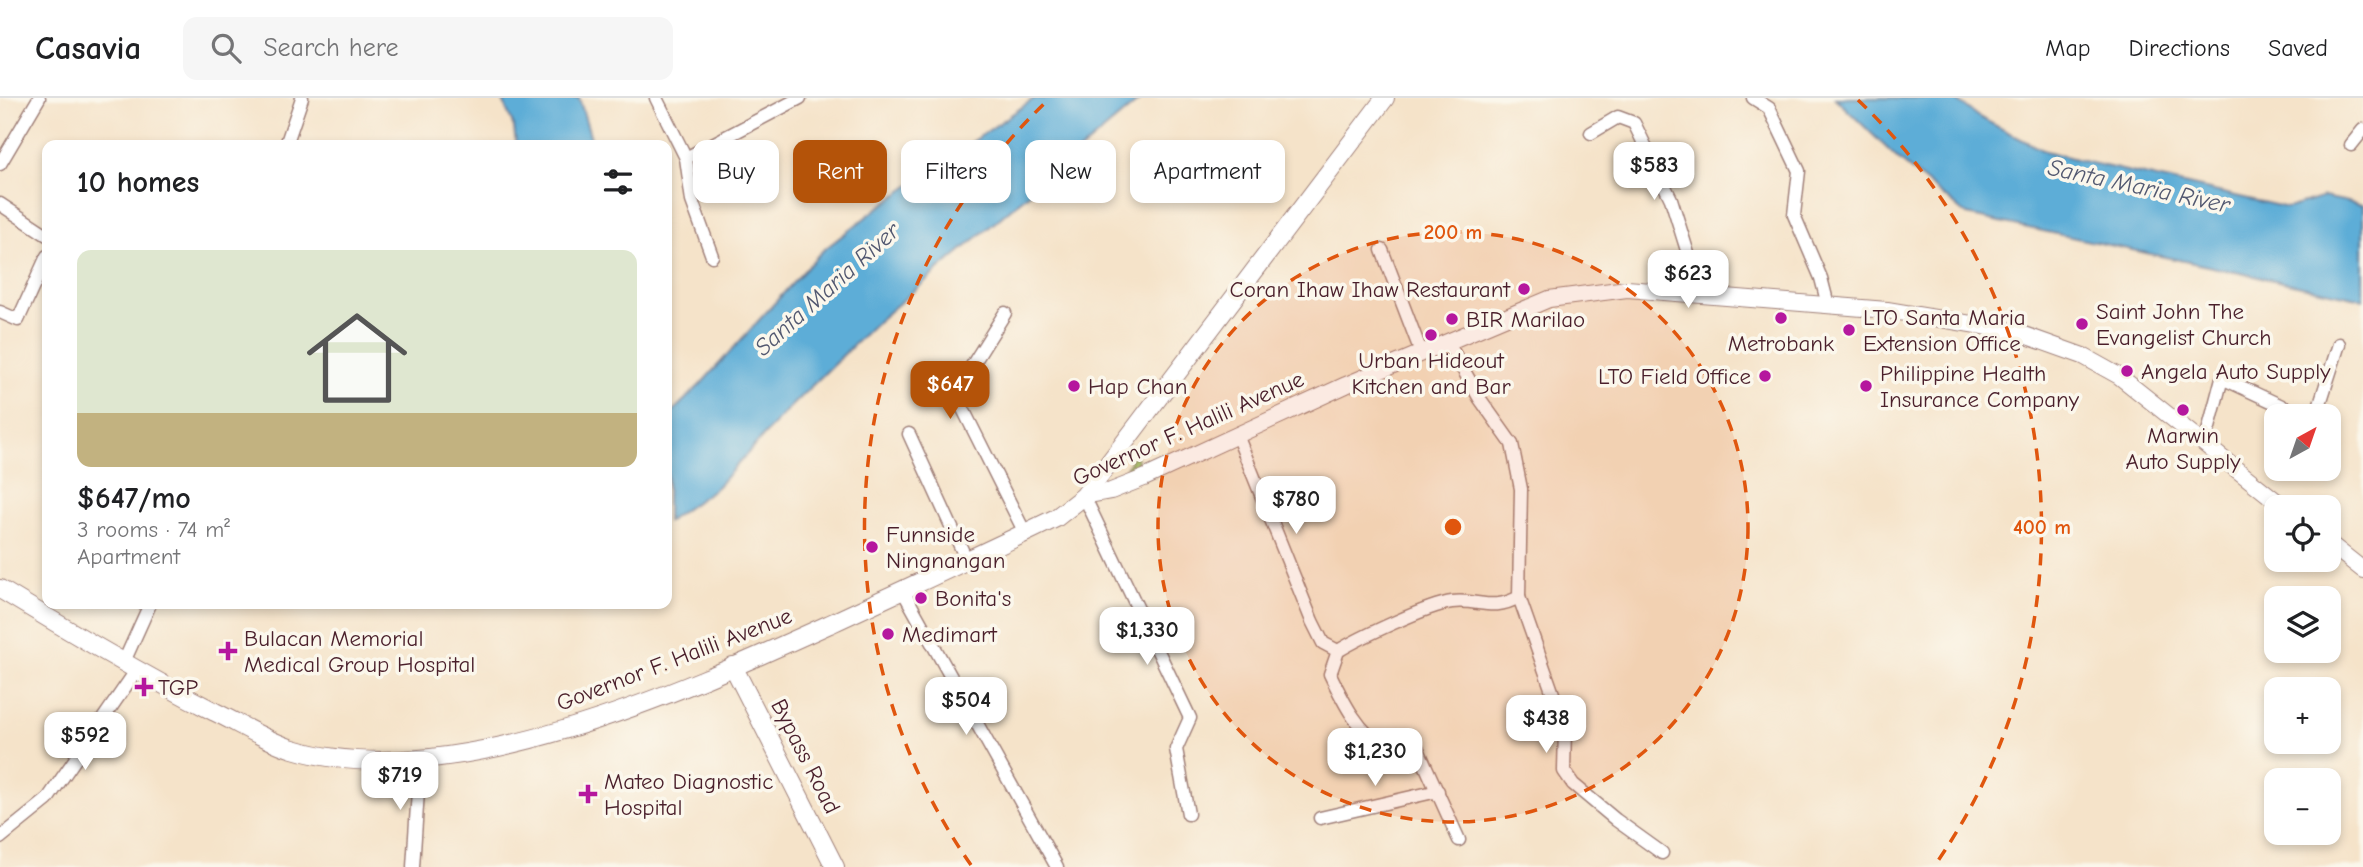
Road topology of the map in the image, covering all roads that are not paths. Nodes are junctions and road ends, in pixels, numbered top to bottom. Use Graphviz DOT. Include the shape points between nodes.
graph roads {
  1 [pos="39,98"];
  2 [pos="302,98"];
  3 [pos="656,98"];
  4 [pos="800,98"];
  5 [pos="1385,98"];
  6 [pos="1753,98"];
  7 [pos="2363,130"];
  8 [pos="1591,133"];
  9 [pos="288,140"];
  10 [pos="2351,145"];
  11 [pos="686,158"];
  12 [pos="0,164"];
  13 [pos="0,204"];
  14 [pos="42,232"];
  15 [pos="1382,250"];
  16 [pos="712,256"];
  17 [pos="42,267"];
  18 [pos="1700,292"];
  19 [pos="1828,305"];
  20 [pos="0,313"];
  21 [pos="1005,313"];
  22 [pos="1447,341"];
  23 [pos="2339,344"];
  24 [pos="1421,352"];
  25 [pos="2277,404"];
  26 [pos="2320,404"];
  27 [pos="909,434"];
  28 [pos="1237,435"];
  29 [pos="2205,443"];
  30 [pos="2269,495"];
  31 [pos="1084,496"];
  32 [pos="1025,533"];
  33 [pos="2341,553"];
  34 [pos="967,561"];
  35 [pos="2363,570"];
  36 [pos="0,589"];
  37 [pos="903,592"];
  38 [pos="1520,597"];
  39 [pos="148,609"];
  40 [pos="1338,652"];
  41 [pos="733,666"];
  42 [pos="130,667"];
  43 [pos="420,760"];
  44 [pos="1438,791"];
  45 [pos="1188,814"];
  46 [pos="1320,818"];
  47 [pos="0,838"];
  48 [pos="1459,840"];
  49 [pos="1662,853"];
  50 [pos="413,867"];
  51 [pos="835,867"];
  52 [pos="1057,867"];
  1 -- 12 [label="street"];
  2 -- 9 [label="street"];
  3 -- 11 [label="street"];
  4 -- 11 [label="street"];
  5 -- 31 [label="main road"];
  6 -- 19 [label="street" via="1769,108 1799,171 1794,215"];
  7 -- 10 [label="street"];
  8 -- 18 [label="street" via="1618,117 1634,123 1671,199"];
  11 -- 16 [label="street" via="692,201"];
  13 -- 14 [label="street"];
  15 -- 24 [label="street"];
  17 -- 20 [label="street" via="18,320"];
  18 -- 19 [label="main road, Governor F. Halili Avenue"];
  18 -- 22 [label="main road, Governor F. Halili Avenue" via="1627,289 1571,294"];
  19 -- 29 [label="main road, Governor F. Halili Avenue" via="1998,326 2048,342 2119,376"];
  21 -- 32 [label="street" via="958,388 959,401"];
  22 -- 24 [label="main road, Governor F. Halili Avenue"];
  22 -- 38 [label="street" via="1512,444 1521,489"];
  23 -- 26 [label="street"];
  24 -- 28 [label="main road, Governor F. Halili Avenue"];
  25 -- 29 [label="street" via="2222,378"];
  27 -- 34 [label="street"];
  28 -- 31 [label="main road, Governor F. Halili Avenue" via="1111,491"];
  28 -- 40 [label="street" via="1312,621 1323,643"];
  29 -- 30 [label="main road, Governor F. Halili Avenue"];
  31 -- 32 [label="main road, Governor F. Halili Avenue" via="1056,518"];
  31 -- 45 [label="street" via="1190,718 1176,749"];
  32 -- 34 [label="main road, Governor F. Halili Avenue"];
  33 -- 35 [label="main road"];
  34 -- 37 [label="main road, Governor F. Halili Avenue"];
  36 -- 42 [label="main road, Governor F. Halili Avenue"];
  37 -- 41 [label="main road, Governor F. Halili Avenue"];
  37 -- 52 [label="street"];
  38 -- 40 [label="street" via="1503,606 1447,603"];
  38 -- 49 [label="street" via="1565,729 1564,771 1616,820"];
  39 -- 42 [label="street"];
  40 -- 44 [label="street" via="1330,674 1358,723 1375,743 1385,747 1413,743"];
  41 -- 43 [label="main road, Governor F. Halili Avenue" via="607,715 478,751"];
  41 -- 51 [label="main road, Bypass Road"];
  42 -- 43 [label="main road, Governor F. Halili Avenue" via="291,748 344,760"];
  42 -- 47 [label="street" via="47,800"];
  43 -- 50 [label="street"];
  44 -- 46 [label="street"];
  44 -- 48 [label="street"];
}
